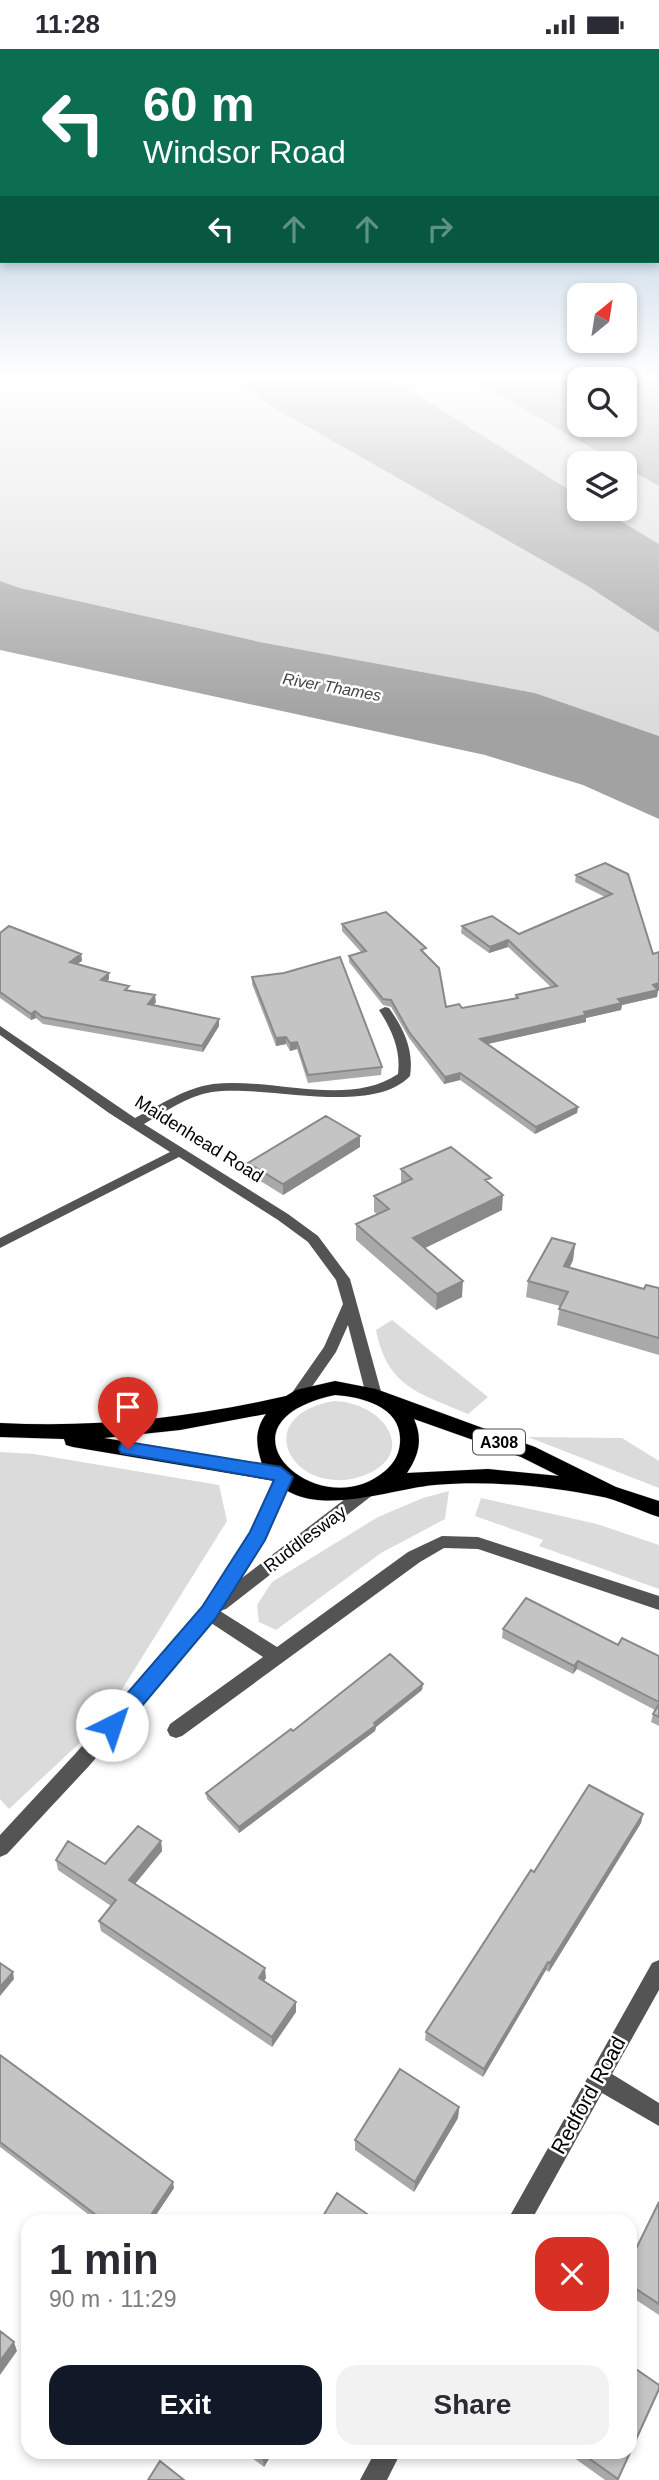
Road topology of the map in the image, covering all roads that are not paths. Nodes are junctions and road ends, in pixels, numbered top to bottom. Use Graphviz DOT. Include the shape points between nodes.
graph roads {
  1 [pos="385,1010"];
  2 [pos="0,1030"];
  3 [pos="134,1124"];
  4 [pos="179,1152"];
  5 [pos="0,1244"];
  6 [pos="350,1304"];
  7 [pos="380,1398"];
  8 [pos="292,1400"];
  9 [pos="0,1430"];
  10 [pos="24,1432"];
  11 [pos="282,1476"];
  12 [pos="373,1488"];
  13 [pos="609,1492"];
  14 [pos="659,1509"];
  15 [pos="659,1603"];
  16 [pos="209,1613"];
  17 [pos="276,1656"];
  18 [pos="176,1730"];
  19 [pos="0,1848"];
  20 [pos="659,1969"];
  21 [pos="598,2078"];
  22 [pos="659,2115"];
  23 [pos="522,2214"];
  24 [pos="384,2459"];
  25 [pos="373,2480"];
  1 -- 3 [label="street" via="398,1030 405,1059 404,1076 392,1086 336,1092 213,1088"];
  2 -- 3 [label="street, Maidenhead Road"];
  3 -- 4 [label="street, Maidenhead Road"];
  4 -- 5 [label="street"];
  4 -- 6 [label="street, Maidenhead Road" via="313,1239 343,1279"];
  6 -- 7 [label="street, Maidenhead Road"];
  6 -- 8 [label="street" via="331,1348"];
  7 -- 8 [label="main road" via="335,1388"];
  7 -- 12 [label="main road" via="396,1409 408,1427 410,1445 404,1464"];
  7 -- 13 [label="main road, A308" via="528,1453"];
  8 -- 10 [label="main road" via="174,1426"];
  8 -- 11 [label="main road" via="271,1418 265,1434 266,1451"];
  9 -- 10 [label="main road"];
  10 -- 11 [label="main road"];
  11 -- 12 [label="main road" via="322,1493"];
  11 -- 16 [label="street, Ruddlesway" via="254,1543"];
  12 -- 13 [label="main road, A308" via="436,1476 488,1475"];
  12 -- 16 [label="street, Ruddlesway"];
  13 -- 14 [label="main road, A308"];
  15 -- 17 [label="street" via="496,1547 461,1540 442,1542"];
  16 -- 17 [label="street"];
  16 -- 19 [label="street, Ruddlesway"];
  17 -- 18 [label="street"];
  20 -- 21 [label="street, Redford Road"];
  21 -- 22 [label="street"];
  21 -- 23 [label="street, Redford Road"];
  24 -- 25 [label="street"];
}
